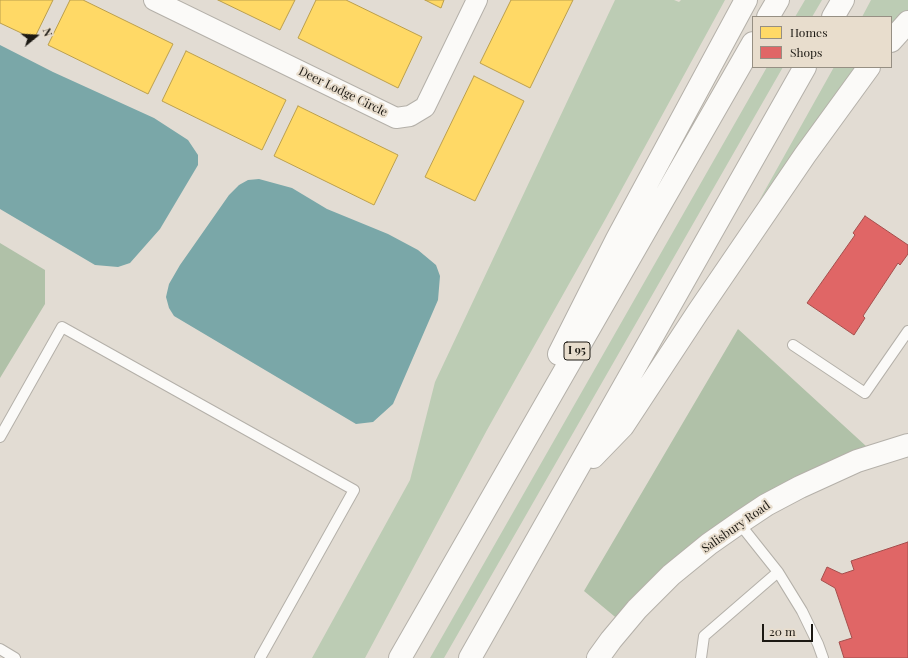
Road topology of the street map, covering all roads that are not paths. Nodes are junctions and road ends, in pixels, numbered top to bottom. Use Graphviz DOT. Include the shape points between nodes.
graph roads {
  1 [pos="154,0"];
  2 [pos="477,0"];
  3 [pos="746,0"];
  4 [pos="778,0"];
  5 [pos="843,0"];
  6 [pos="769,16"];
  7 [pos="834,16"];
  8 [pos="908,22"];
  9 [pos="892,40"];
  10 [pos="752,46"];
  11 [pos="804,68"];
  12 [pos="868,68"];
  13 [pos="908,331"];
  14 [pos="793,345"];
  15 [pos="0,437"];
  16 [pos="908,445"];
  17 [pos="572,480"];
  18 [pos="739,523"];
  19 [pos="460,551"];
  20 [pos="778,572"];
  21 [pos="0,649"];
  22 [pos="15,658"];
  23 [pos="260,658"];
  24 [pos="400,658"];
  25 [pos="470,658"];
  26 [pos="598,658"];
  27 [pos="701,658"];
  28 [pos="823,658"];
  1 -- 2 [label="street, Deer Lodge Circle" via="396,118 410,116 425,107"];
  3 -- 19 [label="main road" via="617,239"];
  4 -- 6 [label="main road"];
  5 -- 7 [label="main road"];
  8 -- 9 [label="main road"];
  10 -- 19 [label="main road, I 95"];
  11 -- 17 [label="main road"];
  12 -- 17 [label="main road" via="805,155 623,426"];
  13 -- 14 [label="lane" via="865,393"];
  15 -- 23 [label="lane" via="62,327 354,490"];
  16 -- 18 [label="main road, Salisbury Road" via="857,462 800,487"];
  17 -- 25 [label="main road"];
  18 -- 20 [label="lane"];
  18 -- 26 [label="main road, Salisbury Road" via="671,575 628,619"];
  19 -- 24 [label="main road, I 95"];
  20 -- 27 [label="lane" via="704,636"];
  20 -- 28 [label="lane" via="802,611"];
  21 -- 22 [label="lane"];
}
